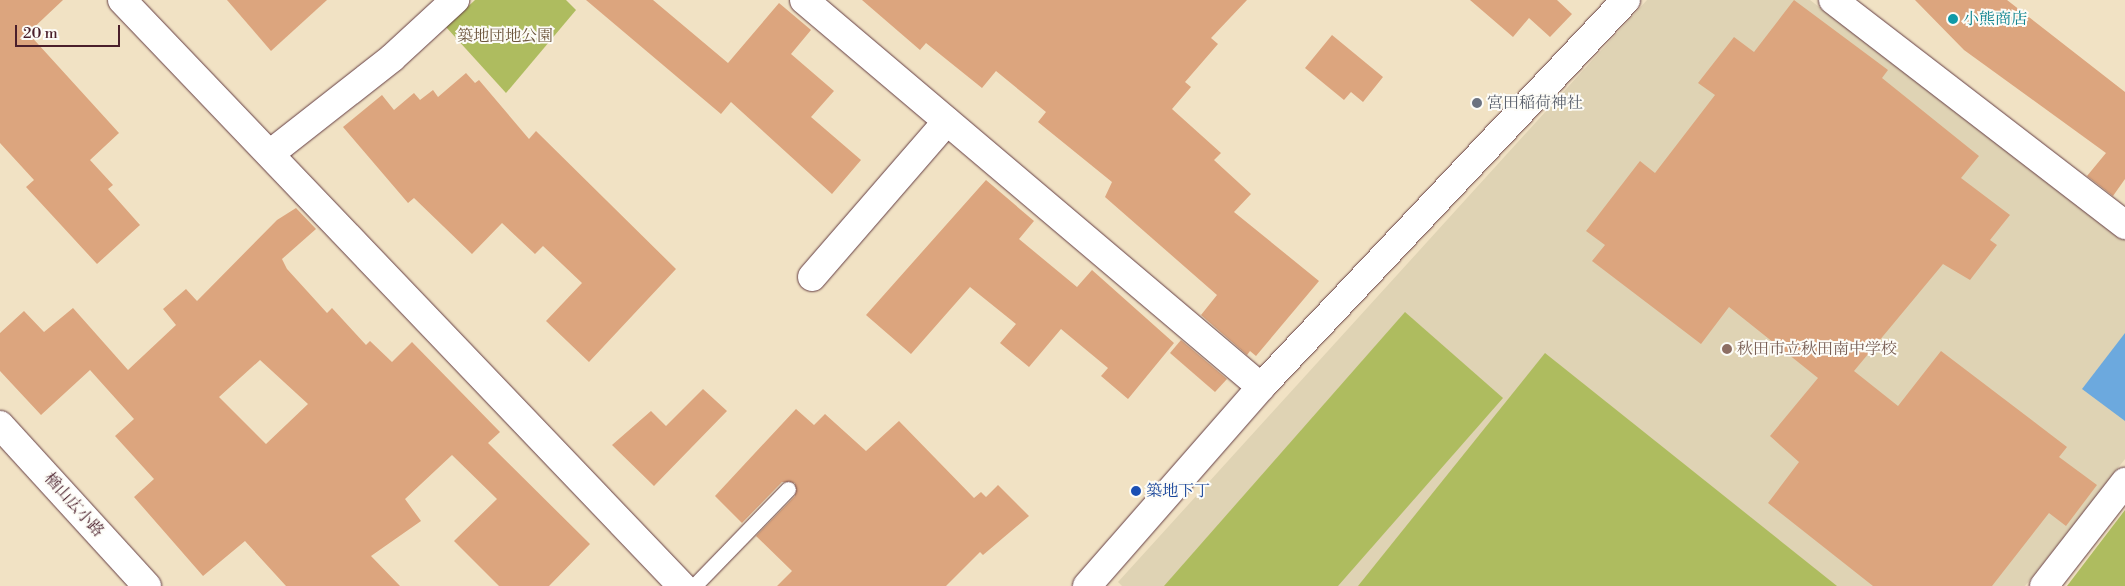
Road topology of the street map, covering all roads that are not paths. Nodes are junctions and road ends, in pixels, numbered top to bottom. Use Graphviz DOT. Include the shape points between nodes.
graph roads {
  1 [pos="122,0"];
  2 [pos="455,0"];
  3 [pos="804,0"];
  4 [pos="1626,0"];
  5 [pos="1833,0"];
  6 [pos="947,121"];
  7 [pos="271,153"];
  8 [pos="2125,225"];
  9 [pos="812,277"];
  10 [pos="1261,387"];
  11 [pos="0,425"];
  12 [pos="2125,482"];
  13 [pos="788,489"];
  14 [pos="147,586"];
  15 [pos="682,586"];
  16 [pos="694,586"];
  17 [pos="1087,586"];
  18 [pos="2044,586"];
  1 -- 7 [label="street"];
  2 -- 7 [label="street" via="392,58"];
  3 -- 6 [label="street"];
  4 -- 10 [label="street"];
  5 -- 8 [label="street"];
  6 -- 9 [label="street"];
  6 -- 10 [label="street"];
  7 -- 15 [label="street"];
  10 -- 17 [label="street"];
  11 -- 14 [label="street, 楢山広小路"];
  12 -- 18 [label="street"];
  13 -- 16 [label="lane"];
}
